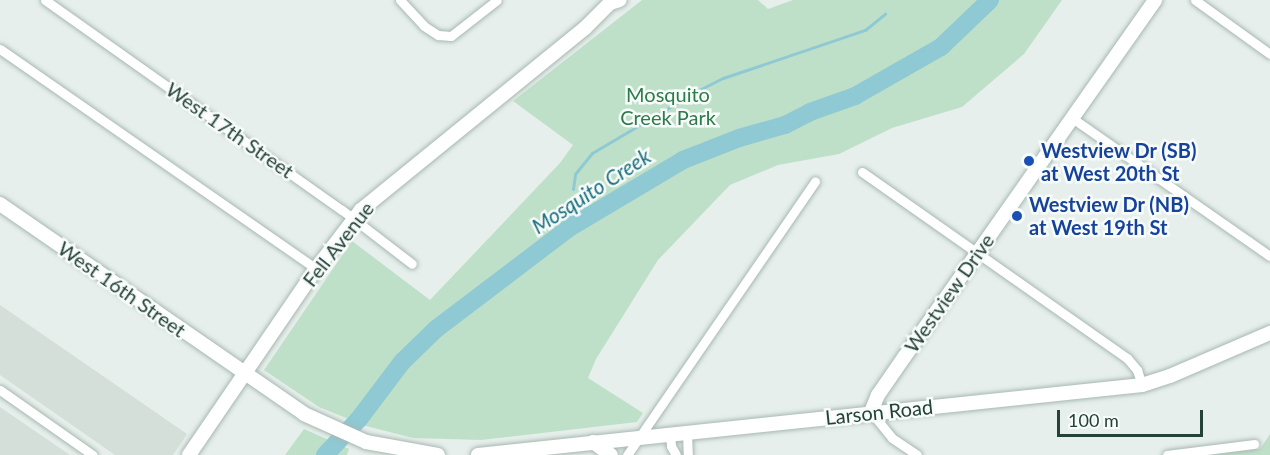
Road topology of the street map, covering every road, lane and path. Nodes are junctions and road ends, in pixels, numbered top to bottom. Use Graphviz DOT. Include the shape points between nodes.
graph roads {
  1 [pos="45,0"];
  2 [pos="400,0"];
  3 [pos="497,0"];
  4 [pos="1155,0"];
  5 [pos="1196,0"];
  6 [pos="617,1"];
  7 [pos="0,49"];
  8 [pos="1270,54"];
  9 [pos="1072,117"];
  10 [pos="862,172"];
  11 [pos="815,181"];
  12 [pos="0,204"];
  13 [pos="353,219"];
  14 [pos="977,254"];
  15 [pos="1270,256"];
  16 [pos="412,264"];
  17 [pos="316,269"];
  18 [pos="1270,333"];
  19 [pos="244,374"];
  20 [pos="1142,385"];
  21 [pos="0,390"];
  22 [pos="872,412"];
  23 [pos="687,432"];
  24 [pos="670,434"];
  25 [pos="641,436"];
  26 [pos="593,442"];
  27 [pos="1254,444"];
  28 [pos="93,455"];
  29 [pos="189,455"];
  30 [pos="438,455"];
  31 [pos="478,455"];
  32 [pos="611,455"];
  33 [pos="627,455"];
  34 [pos="676,455"];
  35 [pos="688,455"];
  36 [pos="917,455"];
  37 [pos="1167,455"];
  1 -- 13 [label="street, West 17th Street"];
  2 -- 3 [label="street" via="424,26 438,35 451,36"];
  4 -- 9 [label="main road, Westview Drive"];
  5 -- 8 [label="street"];
  6 -- 13 [label="main road, Fell Avenue" via="371,200"];
  7 -- 17 [label="street"];
  9 -- 14 [label="main road, Westview Drive"];
  9 -- 15 [label="street"];
  10 -- 14 [label="street"];
  11 -- 25 [label="street"];
  12 -- 19 [label="main road, West 16th Street"];
  13 -- 16 [label="street, West 17th Street"];
  13 -- 17 [label="main road, Fell Avenue"];
  14 -- 20 [label="street" via="1127,358"];
  14 -- 22 [label="main road, Westview Drive" via="878,395"];
  17 -- 19 [label="main road, Fell Avenue"];
  18 -- 20 [label="main road, Larson Road"];
  19 -- 29 [label="main road, Fell Avenue"];
  19 -- 30 [label="main road" via="327,426 355,438"];
  20 -- 22 [label="main road, Larson Road"];
  21 -- 28 [label="street"];
  22 -- 23 [label="main road, Larson Road"];
  22 -- 36 [label="street" via="892,438"];
  23 -- 24 [label="main road, Larson Road"];
  23 -- 35 [label="street"];
  24 -- 25 [label="main road, Larson Road"];
  24 -- 34 [label="street"];
  25 -- 26 [label="main road, Larson Road"];
  25 -- 33 [label="street"];
  26 -- 31 [label="main road, Larson Road"];
  26 -- 32 [label="main road"];
  27 -- 37 [label="street"];
}
